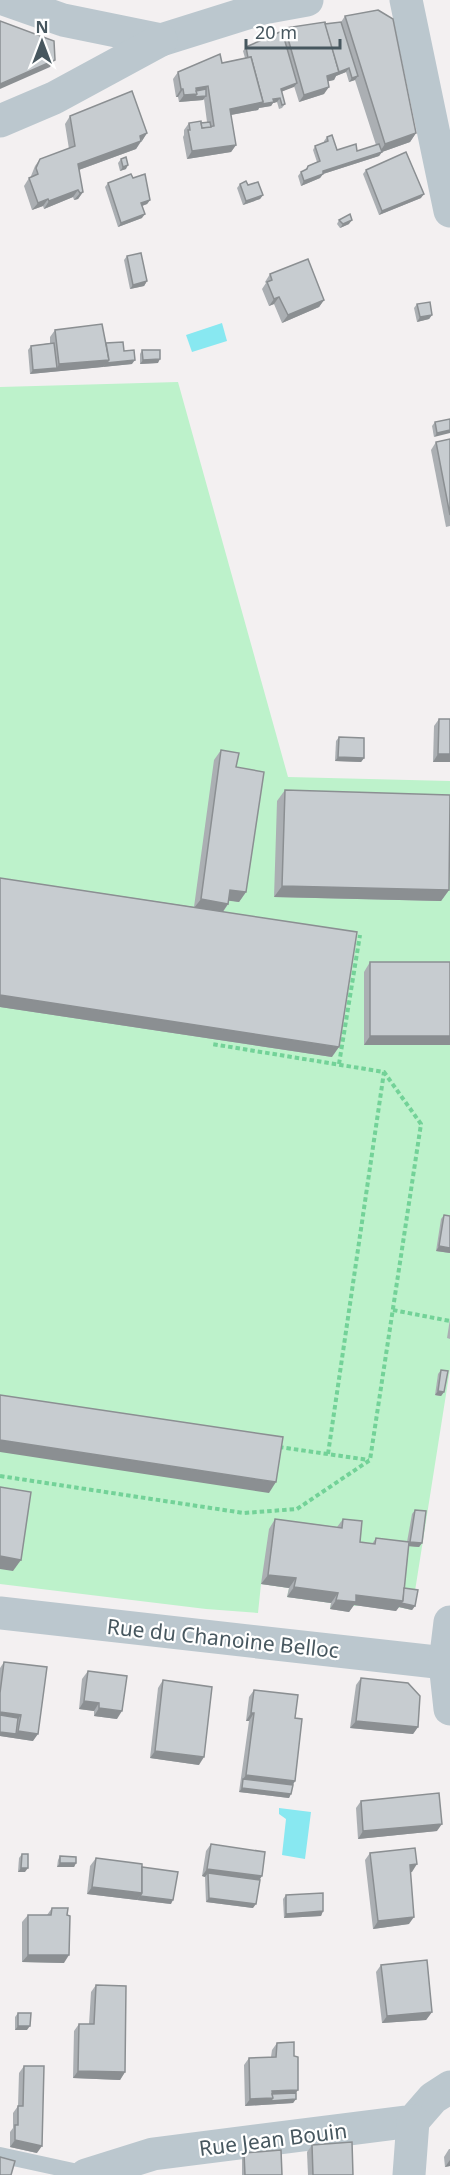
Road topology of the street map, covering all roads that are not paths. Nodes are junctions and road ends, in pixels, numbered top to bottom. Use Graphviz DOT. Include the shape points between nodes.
graph roads {
  1 [pos="6,0"];
  2 [pos="307,0"];
  3 [pos="406,0"];
  4 [pos="82,25"];
  5 [pos="161,40"];
  6 [pos="87,81"];
  7 [pos="0,121"];
  8 [pos="450,212"];
  9 [pos="0,1613"];
  10 [pos="450,1622"];
  11 [pos="445,1663"];
  12 [pos="450,1709"];
  13 [pos="450,2087"];
  14 [pos="413,2121"];
  15 [pos="0,2155"];
  16 [pos="87,2175"];
  17 [pos="409,2175"];
  1 -- 4 [label="street"];
  2 -- 5 [label="street" via="263,8"];
  3 -- 8 [label="street"];
  4 -- 5 [label="street"];
  4 -- 6 [label="street" via="92,56"];
  5 -- 6 [label="street"];
  6 -- 7 [label="street"];
  9 -- 11 [label="street, Rue du Chanoine Belloc"];
  10 -- 11 [label="street"];
  11 -- 12 [label="street"];
  13 -- 14 [label="street" via="433,2098"];
  14 -- 16 [label="street, Rue Jean Bouin" via="153,2154"];
  14 -- 17 [label="street"];
  15 -- 16 [label="lane"];
}
